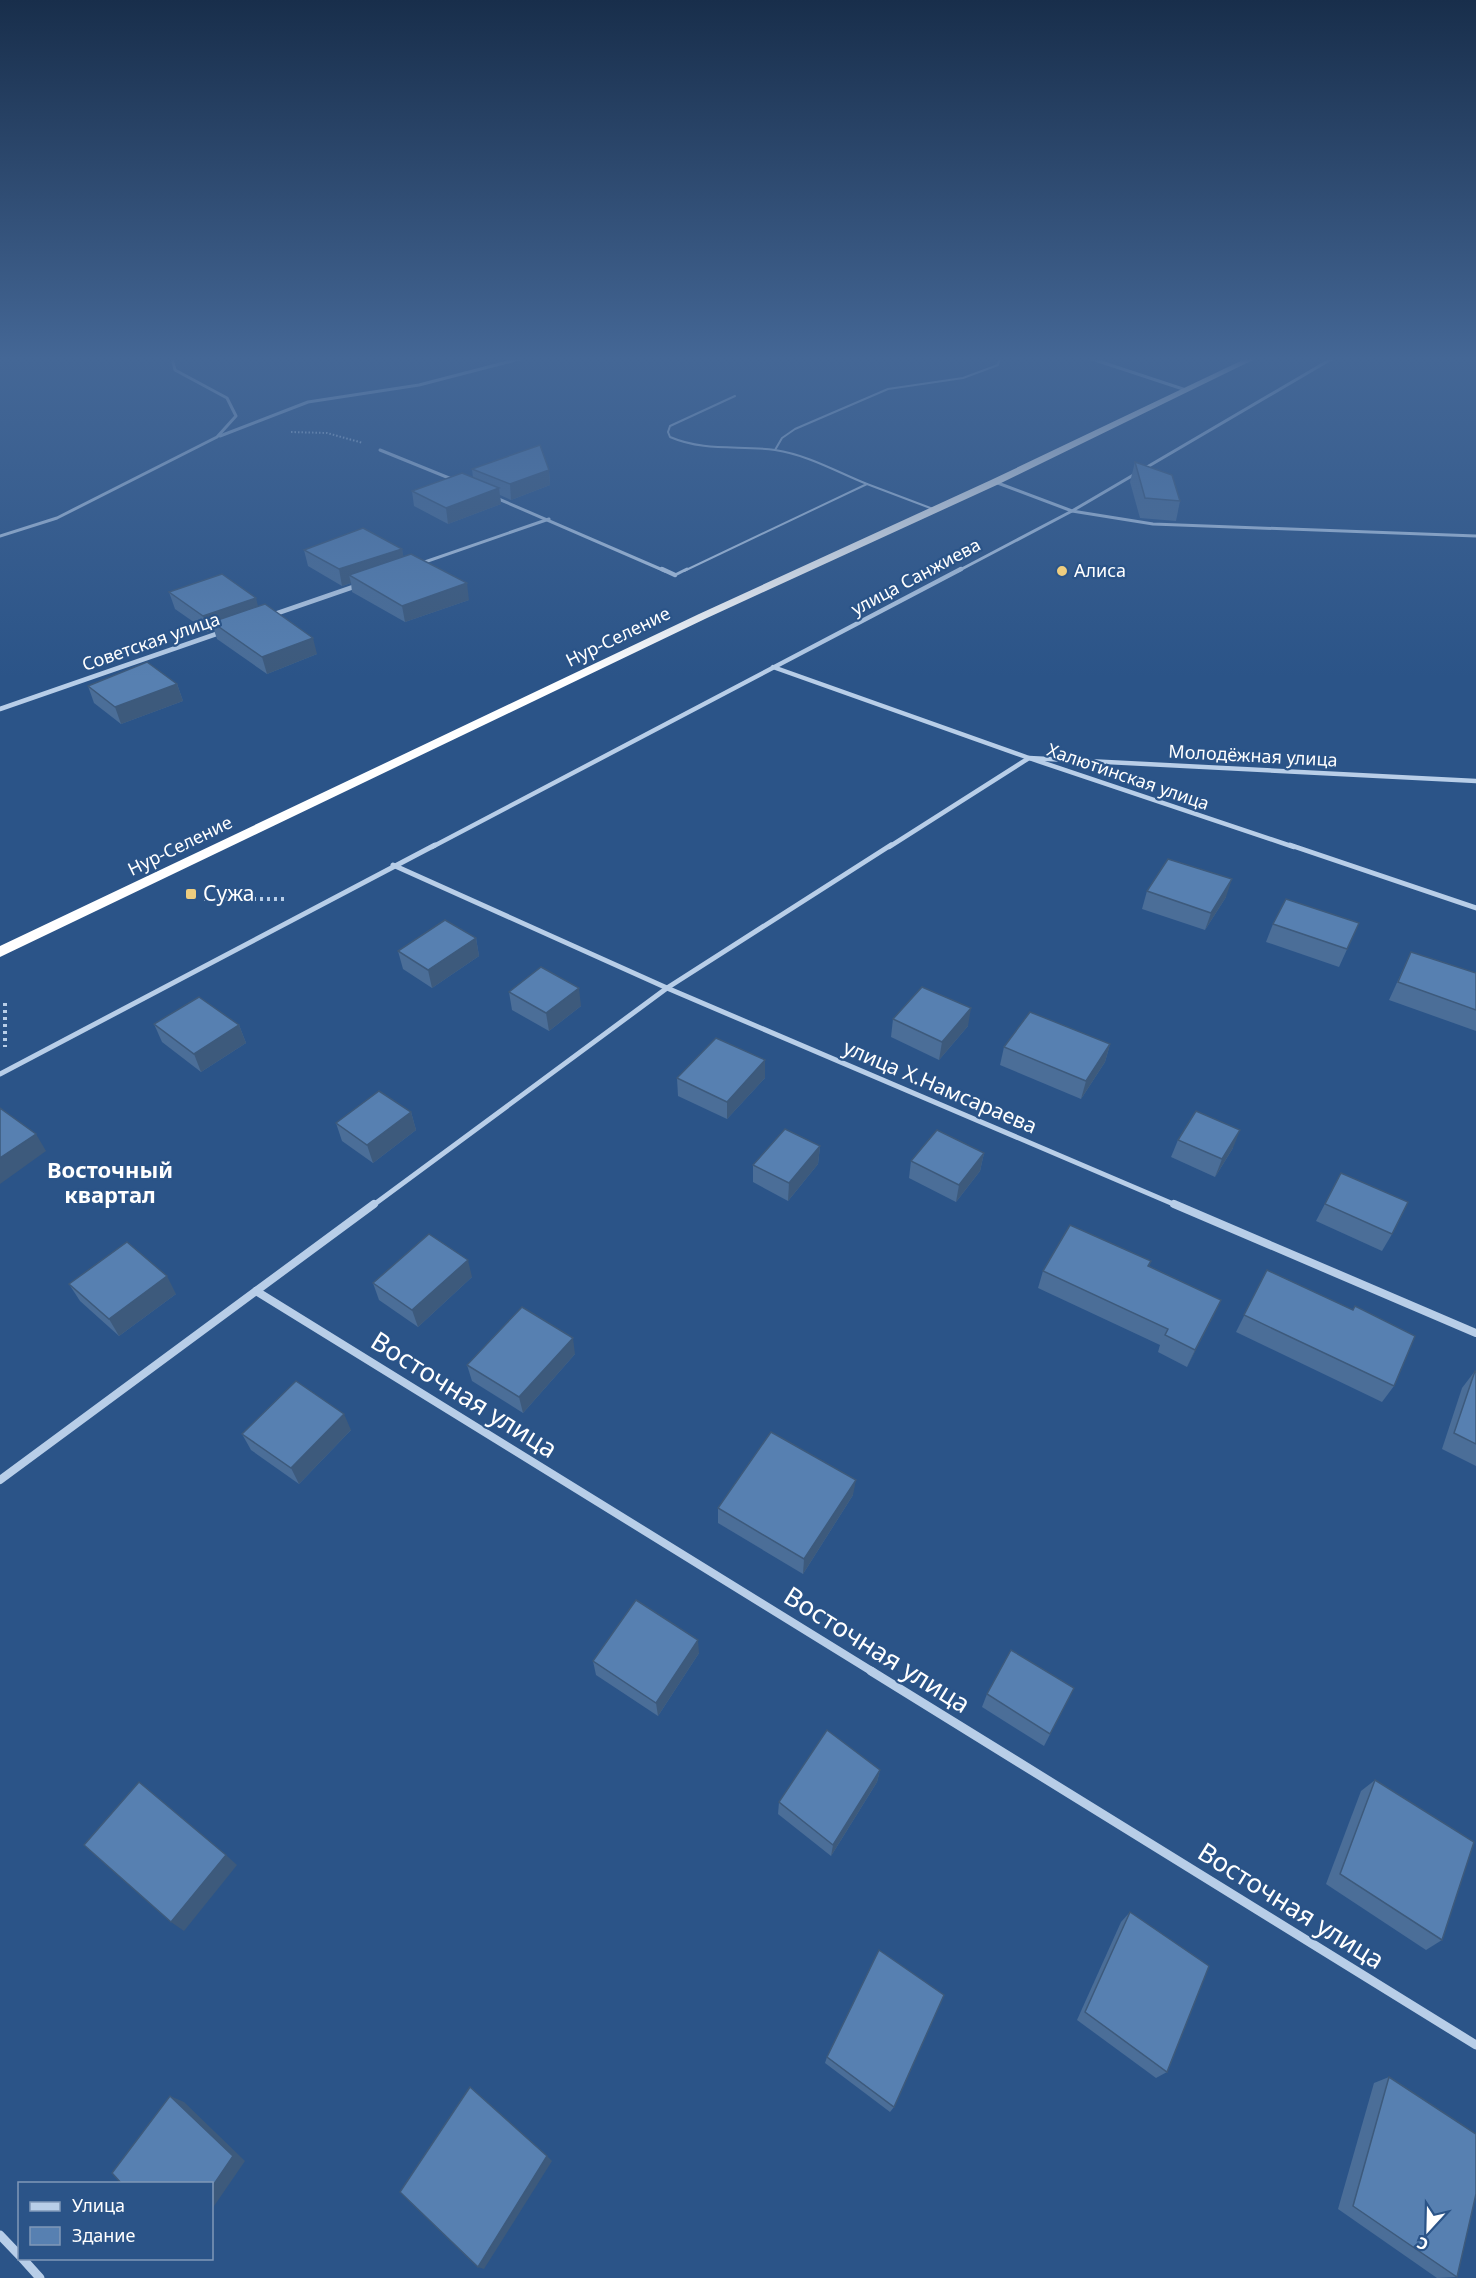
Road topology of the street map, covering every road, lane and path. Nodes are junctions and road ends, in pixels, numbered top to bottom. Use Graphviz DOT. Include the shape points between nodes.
graph roads {
  1 [pos="163,464"];
  2 [pos="416,464"];
  3 [pos="817,464"];
  4 [pos="1032,464"];
  5 [pos="1152,464"];
  6 [pos="995,482"];
  7 [pos="465,484"];
  8 [pos="867,484"];
  9 [pos="486,493"];
  10 [pos="933,509"];
  11 [pos="1072,511"];
  12 [pos="549,519"];
  13 [pos="0,536"];
  14 [pos="1476,536"];
  15 [pos="415,566"];
  16 [pos="675,575"];
  17 [pos="370,581"];
  18 [pos="269,616"];
  19 [pos="224,632"];
  20 [pos="773,667"];
  21 [pos="0,709"];
  22 [pos="1029,758"];
  23 [pos="1476,781"];
  24 [pos="393,865"];
  25 [pos="204,899"];
  26 [pos="330,899"];
  27 [pos="1476,908"];
  28 [pos="0,952"];
  29 [pos="667,988"];
  30 [pos="5,1003"];
  31 [pos="3,1072"];
  32 [pos="256,1291"];
  33 [pos="1476,1333"];
  34 [pos="0,1480"];
  35 [pos="1476,2045"];
  36 [pos="0,2235"];
  37 [pos="18,2254"];
  38 [pos="24,2260"];
  39 [pos="40,2278"];
  1 -- 13 [label="street" via="57,518"];
  2 -- 7 [label="street"];
  3 -- 8 [label="lane"];
  4 -- 6 [label="highway, Нур-Селение"];
  5 -- 11 [label="street, улица Санжиева"];
  6 -- 10 [label="highway, Нур-Селение"];
  6 -- 11 [label="street"];
  8 -- 10 [label="lane"];
  8 -- 16 [label="lane"];
  9 -- 12 [label="street"];
  10 -- 28 [label="highway, Нур-Селение"];
  11 -- 14 [label="street" via="1153,524"];
  11 -- 20 [label="street, улица Санжиева"];
  12 -- 15 [label="street"];
  12 -- 16 [label="street"];
  17 -- 18 [label="street"];
  19 -- 21 [label="street, Советская улица"];
  20 -- 22 [label="street, Халютинская улица"];
  20 -- 24 [label="street, улица Санжиева"];
  22 -- 23 [label="street, Молодёжная улица"];
  22 -- 27 [label="street, Халютинская улица"];
  22 -- 29 [label="street"];
  24 -- 26 [label="street, улица Санжиева"];
  24 -- 29 [label="street, улица Х.Намсараева"];
  25 -- 26 [label="path"];
  26 -- 31 [label="street, улица Санжиева"];
  29 -- 32 [label="street"];
  29 -- 33 [label="street, улица Х.Намсараева"];
  30 -- 31 [label="path"];
  32 -- 34 [label="street"];
  32 -- 35 [label="street, Восточная улица"];
  36 -- 37 [label="street"];
  38 -- 39 [label="street"];
}
